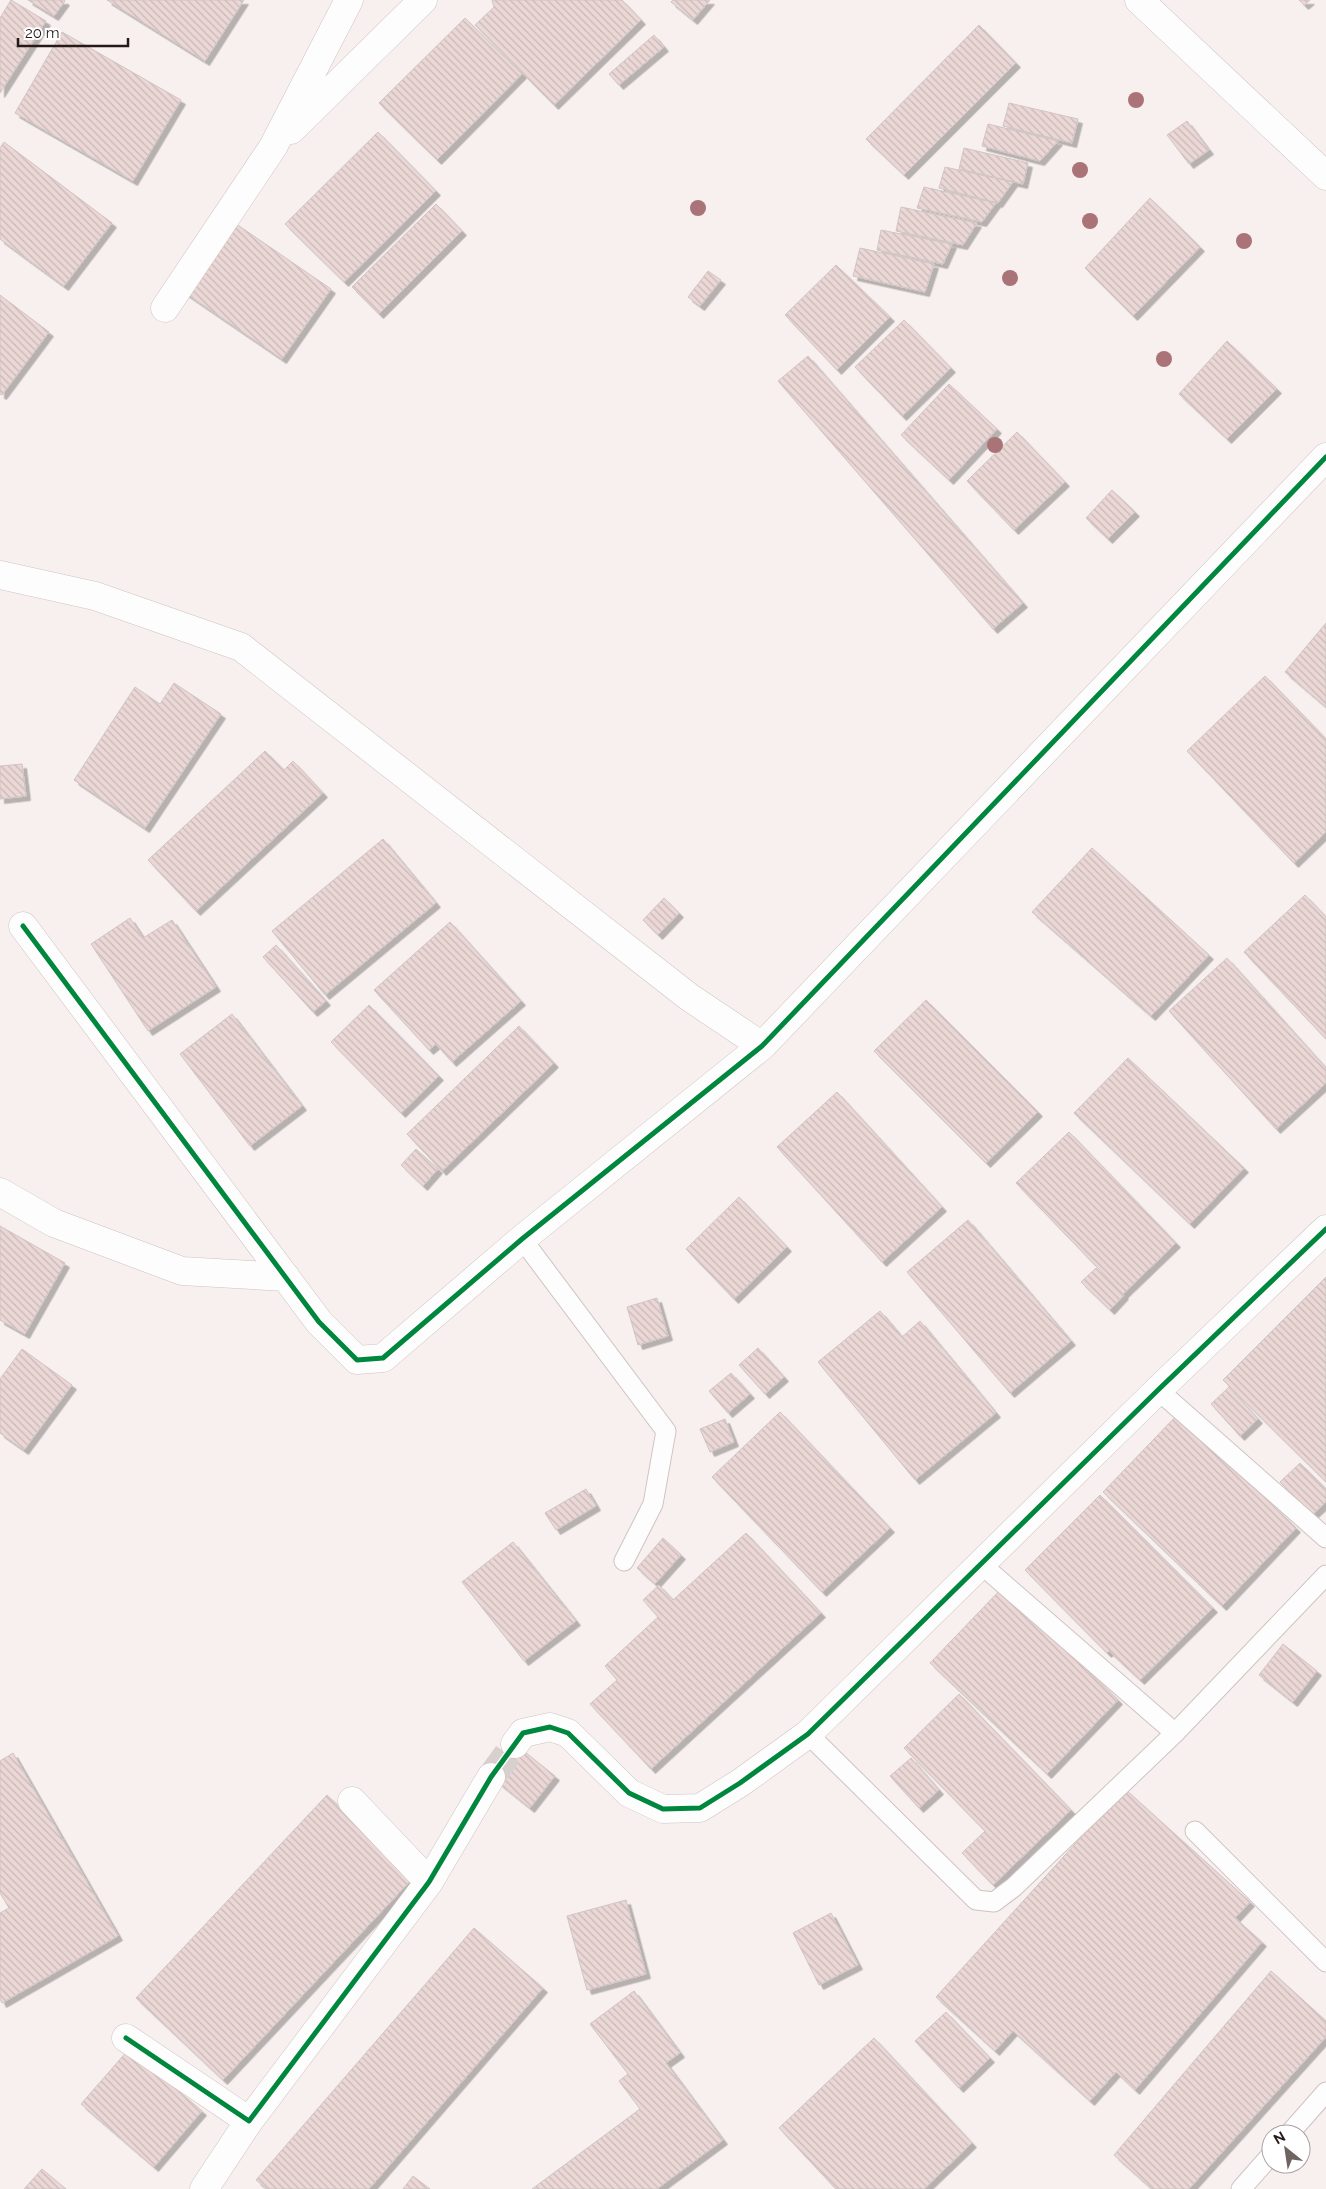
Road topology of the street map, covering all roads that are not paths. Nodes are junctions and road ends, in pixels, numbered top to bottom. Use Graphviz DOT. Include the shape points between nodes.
graph roads {
  1 [pos="349,0"];
  2 [pos="423,0"];
  3 [pos="1139,0"];
  4 [pos="273,147"];
  5 [pos="1326,176"];
  6 [pos="166,308"];
  7 [pos="1326,457"];
  8 [pos="0,574"];
  9 [pos="23,926"];
  10 [pos="762,1046"];
  11 [pos="0,1192"];
  12 [pos="1326,1228"];
  13 [pos="522,1239"];
  14 [pos="286,1277"];
  15 [pos="1158,1390"];
  16 [pos="1326,1538"];
  17 [pos="624,1561"];
  18 [pos="982,1565"];
  19 [pos="1326,1575"];
  20 [pos="1175,1733"];
  21 [pos="808,1734"];
  22 [pos="515,1744"];
  23 [pos="491,1777"];
  24 [pos="352,1801"];
  25 [pos="1195,1831"];
  26 [pos="429,1882"];
  27 [pos="1326,1962"];
  28 [pos="126,2038"];
  29 [pos="1326,2092"];
  30 [pos="249,2121"];
  31 [pos="1298,2124"];
  32 [pos="1261,2166"];
  33 [pos="204,2189"];
  34 [pos="1241,2189"];
  1 -- 4 [label="street"];
  2 -- 4 [label="street"];
  3 -- 5 [label="street"];
  4 -- 6 [label="street"];
  7 -- 10 [label="street"];
  8 -- 10 [label="street" via="95,596 240,647 689,997"];
  9 -- 14 [label="street"];
  10 -- 13 [label="street"];
  11 -- 14 [label="street" via="54,1222 182,1271"];
  12 -- 15 [label="street"];
  13 -- 14 [label="street" via="382,1358 357,1360 320,1322"];
  13 -- 17 [label="lane" via="666,1431 653,1504"];
  15 -- 16 [label="lane"];
  15 -- 18 [label="street"];
  18 -- 20 [label="lane"];
  18 -- 21 [label="street"];
  19 -- 20 [label="lane"];
  20 -- 21 [label="lane" via="1014,1887 994,1902 976,1900"];
  21 -- 22 [label="street" via="700,1808 664,1809 629,1793 568,1733 550,1726 523,1733"];
  23 -- 26 [label="street"];
  24 -- 26 [label="street"];
  25 -- 27 [label="lane"];
  26 -- 30 [label="street"];
  28 -- 30 [label="street"];
  29 -- 31 [label="lane"];
  30 -- 33 [label="street"];
  32 -- 34 [label="lane"];
}
